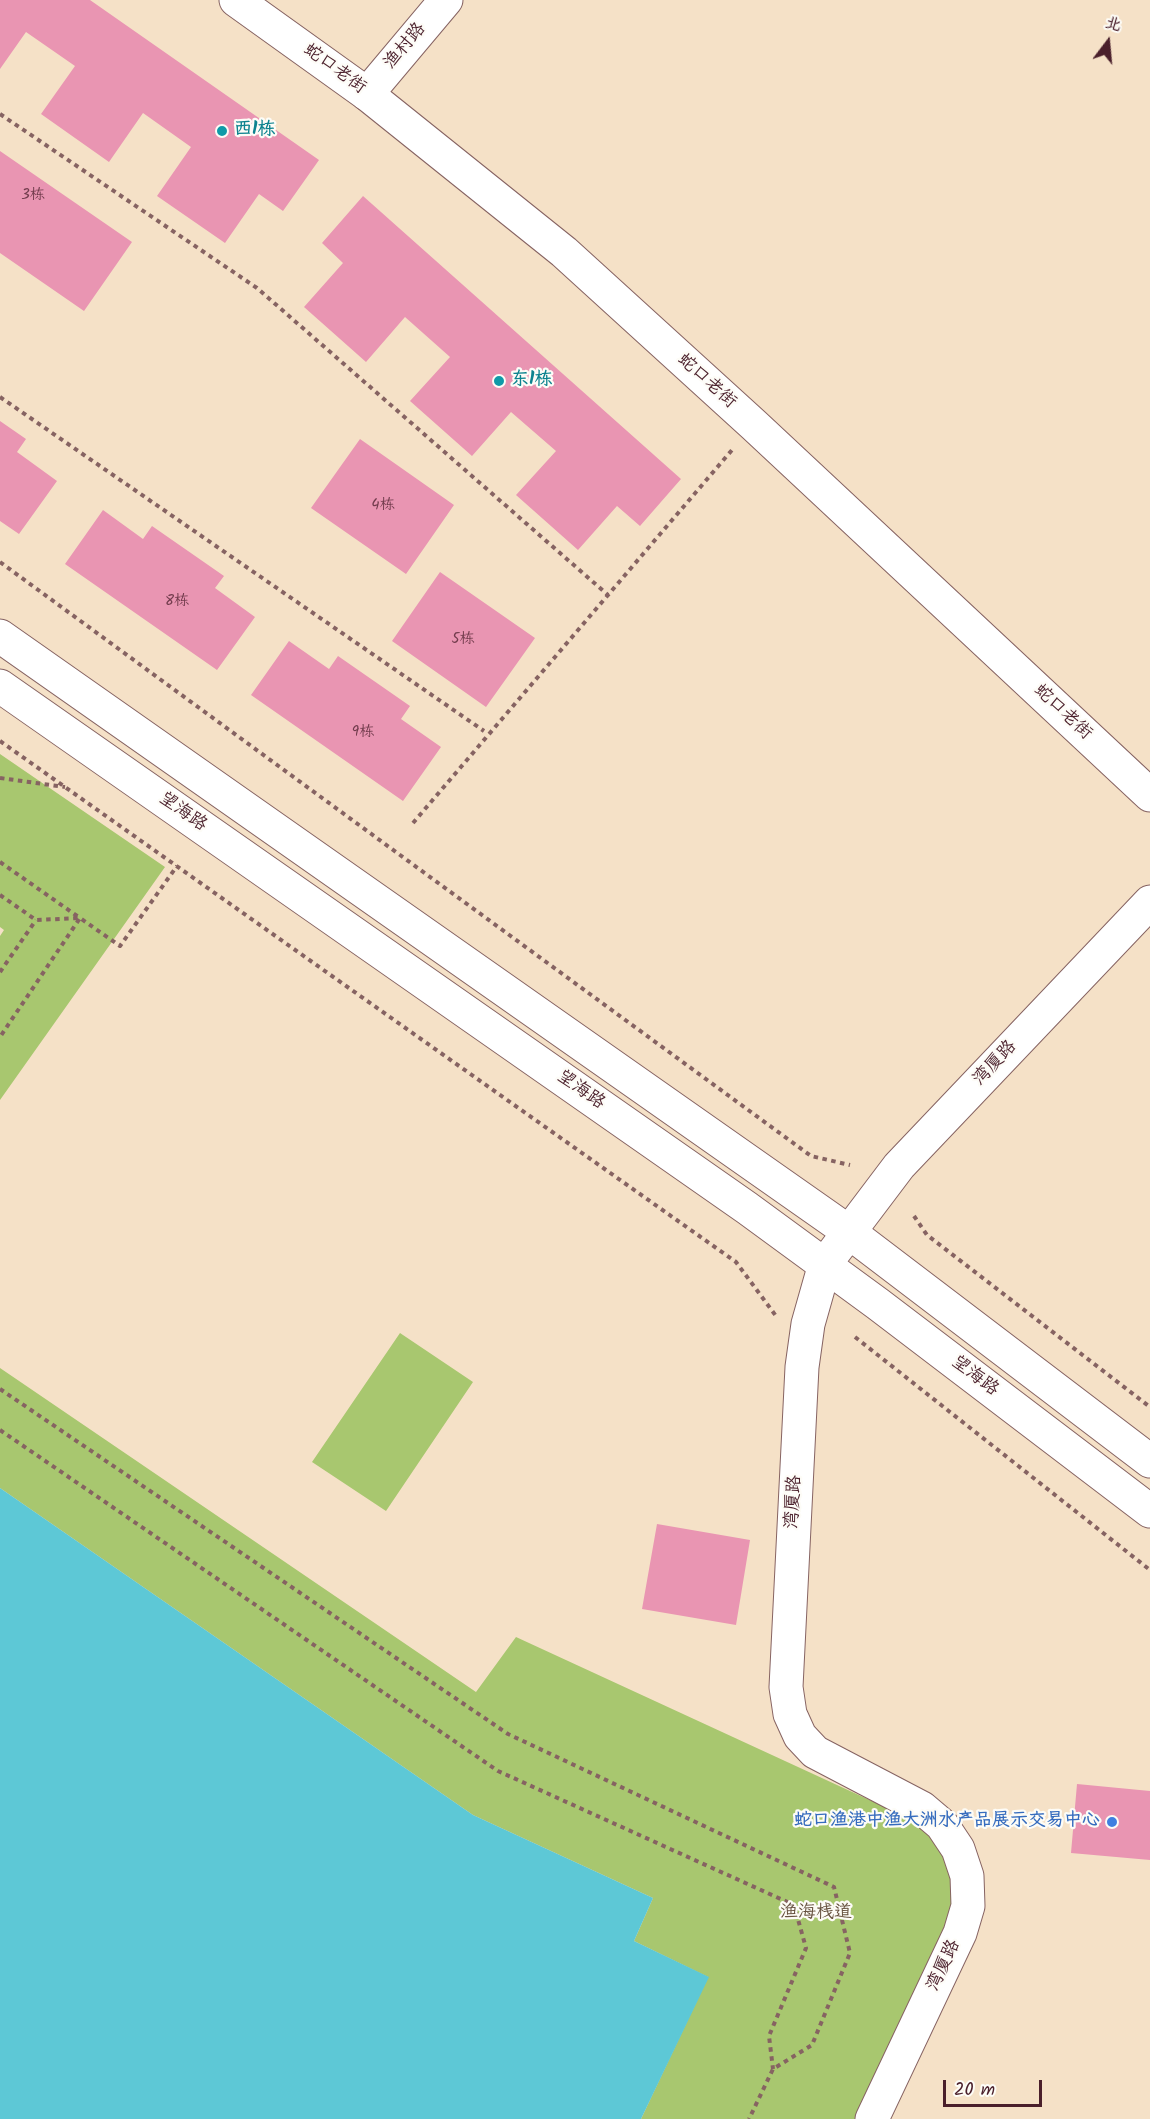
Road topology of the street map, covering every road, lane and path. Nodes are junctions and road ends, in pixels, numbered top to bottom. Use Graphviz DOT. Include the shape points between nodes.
graph roads {
  1 [pos="236,0"];
  2 [pos="446,0"];
  3 [pos="367,94"];
  4 [pos="0,114"];
  5 [pos="0,397"];
  6 [pos="754,425"];
  7 [pos="0,562"];
  8 [pos="608,595"];
  9 [pos="0,636"];
  10 [pos="0,686"];
  11 [pos="484,731"];
  12 [pos="0,741"];
  13 [pos="0,777"];
  14 [pos="67,787"];
  15 [pos="1150,795"];
  16 [pos="413,823"];
  17 [pos="0,862"];
  18 [pos="177,866"];
  19 [pos="0,895"];
  20 [pos="1150,902"];
  21 [pos="80,918"];
  22 [pos="36,920"];
  23 [pos="0,972"];
  24 [pos="0,1037"];
  25 [pos="850,1165"];
  26 [pos="914,1216"];
  27 [pos="849,1232"];
  28 [pos="825,1264"];
  29 [pos="776,1316"];
  30 [pos="855,1337"];
  31 [pos="0,1389"];
  32 [pos="1150,1407"];
  33 [pos="0,1430"];
  34 [pos="1150,1461"];
  35 [pos="1150,1511"];
  36 [pos="1150,1570"];
  37 [pos="773,2069"];
  38 [pos="749,2119"];
  39 [pos="872,2119"];
  1 -- 3 [label="main road, 蛇口老街"];
  2 -- 3 [label="main road, 渔村路"];
  3 -- 6 [label="main road, 蛇口老街" via="564,252"];
  4 -- 8 [label="path" via="257,288"];
  5 -- 11 [label="path"];
  6 -- 8 [label="path"];
  6 -- 15 [label="main road, 蛇口老街"];
  7 -- 25 [label="path" via="811,1156"];
  8 -- 16 [label="path"];
  9 -- 27 [label="main road"];
  10 -- 28 [label="main road, 望海路"];
  12 -- 14 [label="path"];
  13 -- 14 [label="path"];
  14 -- 18 [label="path"];
  17 -- 21 [label="path"];
  18 -- 21 [label="path" via="120,946"];
  18 -- 29 [label="path" via="736,1262"];
  19 -- 22 [label="path"];
  20 -- 27 [label="main road, 湾厦路" via="899,1166"];
  21 -- 22 [label="path"];
  21 -- 24 [label="path"];
  22 -- 23 [label="path"];
  26 -- 32 [label="path" via="927,1235"];
  27 -- 28 [label="main road, 湾厦路"];
  27 -- 34 [label="main road"];
  28 -- 35 [label="main road, 望海路"];
  28 -- 39 [label="main road, 湾厦路" via="808,1324 802,1367 786,1687 790,1714 800,1736 815,1752 922,1808 942,1825 958,1849 967,1876 968,1906 960,1933"];
  30 -- 36 [label="path"];
  31 -- 37 [label="path" via="508,1734 834,1887 850,1953 812,2045"];
  33 -- 37 [label="path" via="498,1771 794,1905 807,1948 769,2037"];
  37 -- 38 [label="path"];
}
